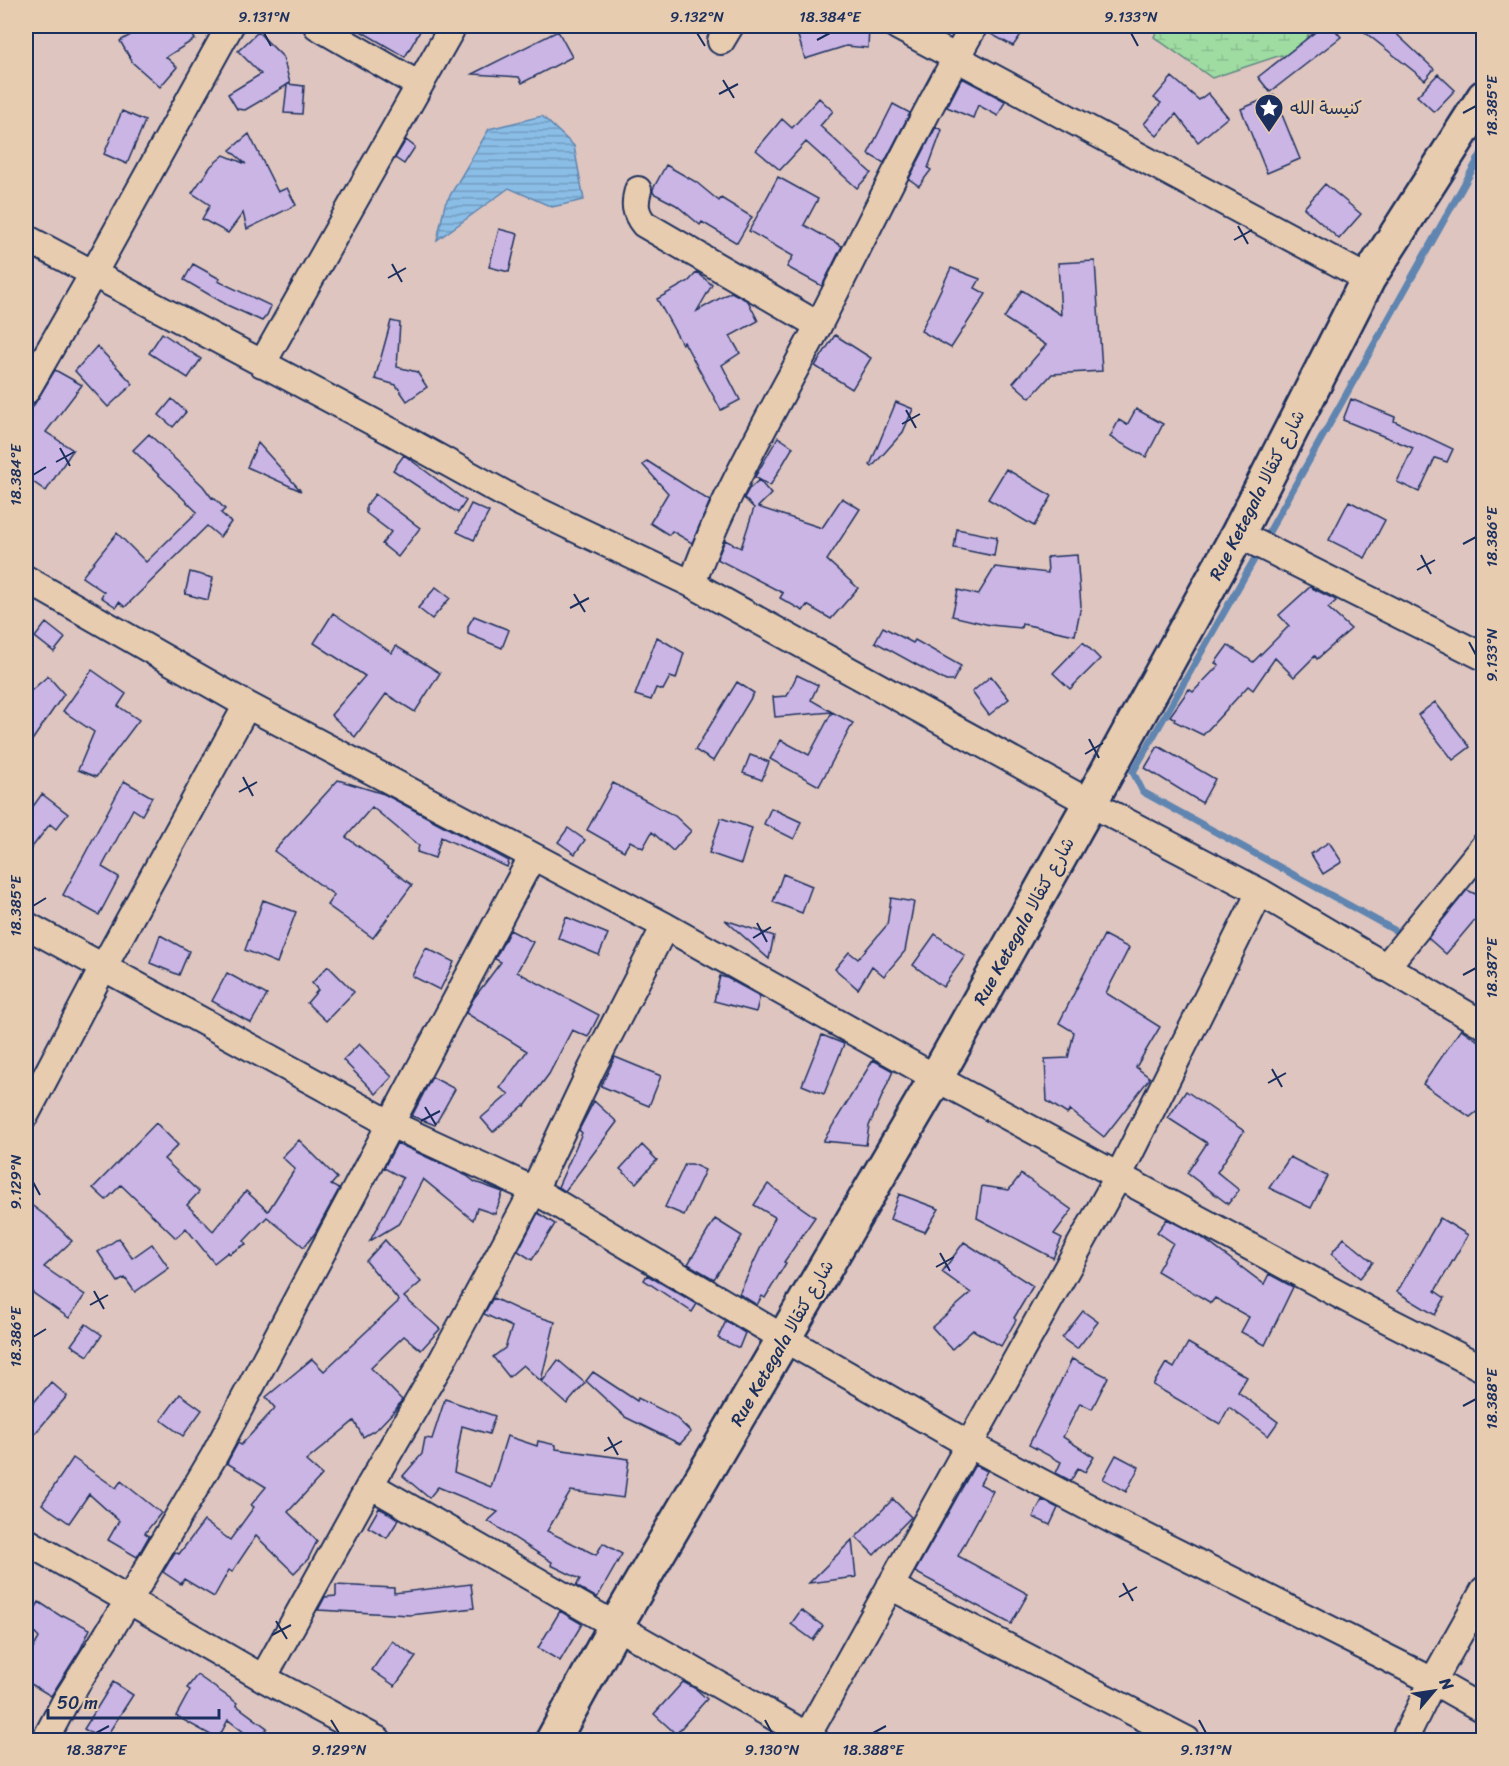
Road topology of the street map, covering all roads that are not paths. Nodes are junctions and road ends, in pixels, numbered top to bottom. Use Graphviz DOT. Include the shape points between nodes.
graph roads {
  1 [pos="230,26"];
  2 [pos="317,26"];
  3 [pos="453,26"];
  4 [pos="897,26"];
  5 [pos="974,26"];
  6 [pos="956,57"];
  7 [pos="419,85"];
  8 [pos="1484,97"];
  9 [pos="638,190"];
  10 [pos="26,238"];
  11 [pos="93,274"];
  12 [pos="1368,279"];
  13 [pos="818,325"];
  14 [pos="262,364"];
  15 [pos="26,391"];
  16 [pos="1238,534"];
  17 [pos="26,579"];
  18 [pos="692,584"];
  19 [pos="1484,657"];
  20 [pos="247,705"];
  21 [pos="1090,803"];
  22 [pos="1484,846"];
  23 [pos="532,857"];
  24 [pos="1260,892"];
  25 [pos="26,925"];
  26 [pos="665,926"];
  27 [pos="104,966"];
  28 [pos="1385,968"];
  29 [pos="1484,1025"];
  30 [pos="936,1078"];
  31 [pos="26,1114"];
  32 [pos="391,1124"];
  33 [pos="1119,1175"];
  34 [pos="534,1190"];
  35 [pos="785,1339"];
  36 [pos="1484,1369"];
  37 [pos="970,1445"];
  38 [pos="370,1485"];
  39 [pos="26,1541"];
  40 [pos="890,1586"];
  41 [pos="1484,1590"];
  42 [pos="129,1600"];
  43 [pos="615,1627"];
  44 [pos="263,1678"];
  45 [pos="1433,1681"];
  46 [pos="1484,1710"];
  47 [pos="1173,1737"];
  48 [pos="811,1738"];
  49 [pos="45,1740"];
  50 [pos="378,1740"];
  51 [pos="553,1740"];
  52 [pos="1404,1740"];
  1 -- 11 [label="street"];
  2 -- 7 [label="street"];
  3 -- 7 [label="street"];
  4 -- 6 [label="street"];
  5 -- 6 [label="street"];
  6 -- 12 [label="street"];
  6 -- 13 [label="street"];
  7 -- 14 [label="street"];
  8 -- 12 [label="street, Rue Ketegala شارع كتقالا"];
  9 -- 13 [label="street" via="635,206 644,224"];
  10 -- 11 [label="street"];
  11 -- 14 [label="street"];
  11 -- 15 [label="street"];
  12 -- 16 [label="street, Rue Ketegala شارع كتقالا"];
  13 -- 18 [label="street" via="718,515"];
  14 -- 18 [label="street" via="519,502"];
  16 -- 19 [label="street"];
  16 -- 21 [label="street, Rue Ketegala شارع كتقالا"];
  17 -- 20 [label="street"];
  18 -- 21 [label="street"];
  20 -- 23 [label="street"];
  20 -- 27 [label="street"];
  21 -- 24 [label="street"];
  21 -- 30 [label="street, Rue Ketegala شارع كتقالا"];
  22 -- 28 [label="street"];
  23 -- 26 [label="street"];
  23 -- 32 [label="street"];
  24 -- 28 [label="street"];
  24 -- 33 [label="street"];
  25 -- 27 [label="street"];
  26 -- 30 [label="street"];
  26 -- 34 [label="street"];
  27 -- 31 [label="street"];
  27 -- 32 [label="street"];
  28 -- 29 [label="street"];
  30 -- 33 [label="street"];
  30 -- 35 [label="street, Rue Ketegala شارع كتقالا"];
  32 -- 34 [label="street"];
  32 -- 42 [label="street" via="214,1456"];
  33 -- 36 [label="street"];
  33 -- 37 [label="street"];
  34 -- 35 [label="street"];
  34 -- 38 [label="street"];
  35 -- 37 [label="street"];
  35 -- 43 [label="street, Rue Ketegala شارع كتقالا"];
  37 -- 40 [label="street"];
  37 -- 45 [label="street"];
  38 -- 43 [label="street"];
  38 -- 44 [label="street"];
  39 -- 42 [label="street"];
  40 -- 47 [label="street"];
  40 -- 48 [label="street"];
  41 -- 45 [label="street"];
  42 -- 44 [label="street"];
  42 -- 49 [label="street"];
  43 -- 48 [label="street"];
  43 -- 51 [label="street, Rue Ketegala شارع كتقالا"];
  44 -- 50 [label="street"];
  45 -- 46 [label="street"];
  45 -- 52 [label="street"];
}
